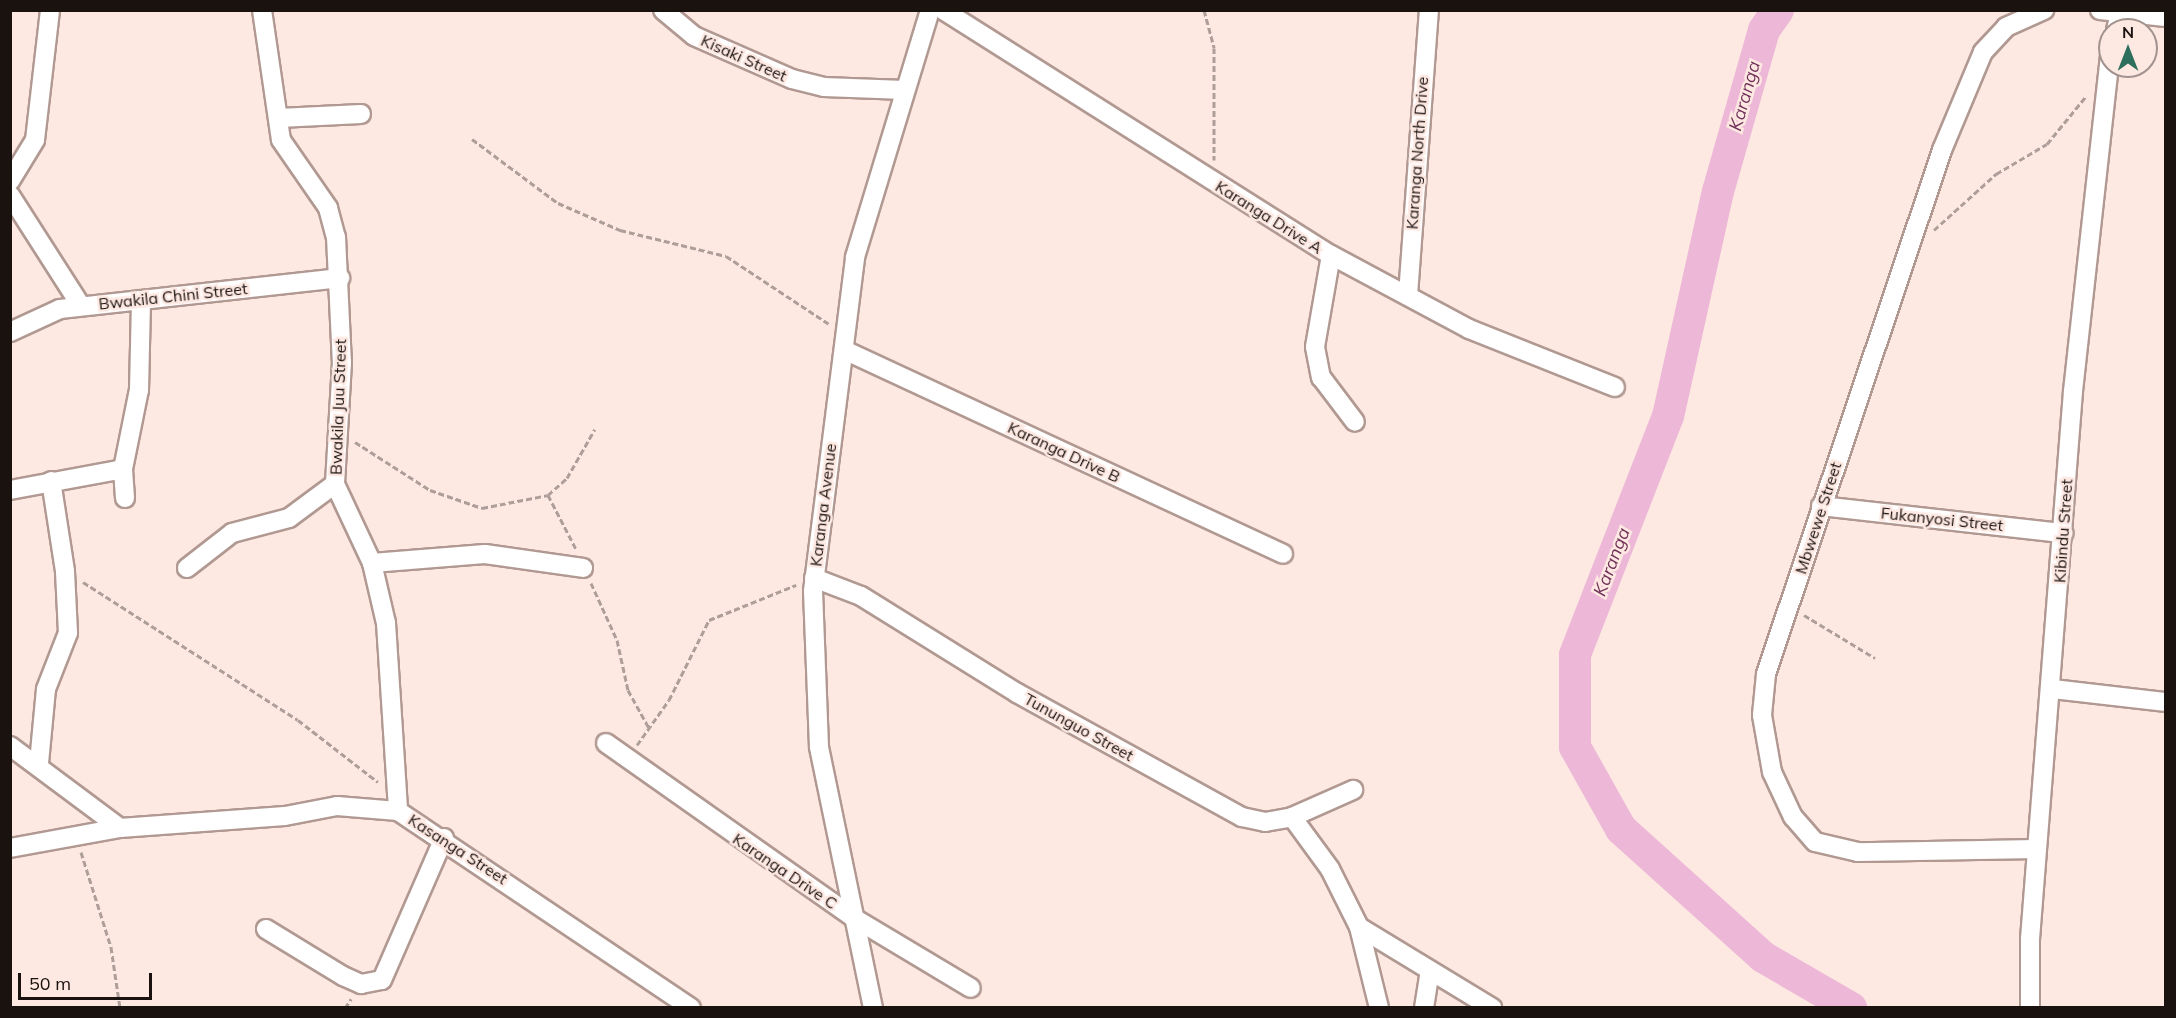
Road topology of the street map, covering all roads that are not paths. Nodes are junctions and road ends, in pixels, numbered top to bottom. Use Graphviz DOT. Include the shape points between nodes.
graph roads {
  1 [pos="50,10"];
  2 [pos="262,10"];
  3 [pos="663,10"];
  4 [pos="930,10"];
  5 [pos="943,10"];
  6 [pos="1429,10"];
  7 [pos="2044,10"];
  8 [pos="2100,10"];
  9 [pos="2113,18"];
  10 [pos="2105,78"];
  11 [pos="905,90"];
  12 [pos="361,114"];
  13 [pos="279,118"];
  14 [pos="10,181"];
  15 [pos="10,195"];
  16 [pos="1330,255"];
  17 [pos="340,278"];
  18 [pos="1408,295"];
  19 [pos="141,300"];
  20 [pos="81,306"];
  21 [pos="10,332"];
  22 [pos="844,342"];
  23 [pos="1615,387"];
  24 [pos="1355,422"];
  25 [pos="123,469"];
  26 [pos="51,482"];
  27 [pos="335,484"];
  28 [pos="10,490"];
  29 [pos="125,498"];
  30 [pos="1821,506"];
  31 [pos="2063,533"];
  32 [pos="1283,554"];
  33 [pos="372,563"];
  34 [pos="187,568"];
  35 [pos="583,568"];
  36 [pos="814,578"];
  37 [pos="2053,689"];
  38 [pos="2166,702"];
  39 [pos="606,743"];
  40 [pos="10,746"];
  41 [pos="39,763"];
  42 [pos="1353,790"];
  43 [pos="397,803"];
  44 [pos="1292,817"];
  45 [pos="120,828"];
  46 [pos="444,838"];
  47 [pos="11,847"];
  48 [pos="2037,849"];
  49 [pos="854,918"];
  50 [pos="1359,927"];
  51 [pos="266,929"];
  52 [pos="1430,972"];
  53 [pos="971,988"];
  54 [pos="692,1008"];
  55 [pos="873,1008"];
  56 [pos="1378,1008"];
  57 [pos="1424,1008"];
  58 [pos="1492,1008"];
  59 [pos="2030,1008"];
  1 -- 14 [label="street" via="35,141"];
  2 -- 13 [label="street, Bwakila Juu Street"];
  3 -- 11 [label="street, Kisaki Street" via="694,36 792,79 825,87"];
  4 -- 11 [label="street, Karanga Avenue"];
  5 -- 16 [label="street, Karanga Drive A"];
  6 -- 18 [label="street, Karanga North Drive"];
  7 -- 30 [label="street, Mbwewe Street" via="2006,27 1978,62 1942,150"];
  8 -- 9 [label="street"];
  10 -- 31 [label="street, Kibindu Street"];
  11 -- 22 [label="street, Karanga Avenue" via="855,257"];
  12 -- 13 [label="street"];
  13 -- 17 [label="street, Bwakila Juu Street" via="281,140 328,208"];
  15 -- 20 [label="street"];
  16 -- 18 [label="street, Karanga Drive A"];
  16 -- 24 [label="street" via="1315,347 1321,377"];
  17 -- 19 [label="street, Bwakila Chini Street"];
  17 -- 27 [label="street, Bwakila Juu Street"];
  18 -- 23 [label="street, Karanga Drive A" via="1469,330"];
  19 -- 20 [label="street, Bwakila Chini Street"];
  19 -- 25 [label="street" via="139,390"];
  20 -- 21 [label="street, Bwakila Chini Street" via="60,309"];
  22 -- 32 [label="street, Karanga Drive B"];
  22 -- 36 [label="street, Karanga Avenue"];
  25 -- 26 [label="street"];
  25 -- 29 [label="street"];
  26 -- 28 [label="street"];
  26 -- 41 [label="street" via="65,571 68,633 46,689"];
  27 -- 33 [label="street, Bwakila Juu Street"];
  27 -- 34 [label="street" via="289,518 225,537"];
  30 -- 31 [label="street, Fukanyosi Street"];
  30 -- 48 [label="street, Mbwewe Street" via="1766,674 1762,715 1773,772 1793,818 1815,842 1858,852"];
  31 -- 37 [label="street, Kibindu Street"];
  33 -- 35 [label="street" via="485,554"];
  33 -- 43 [label="street, Bwakila Juu Street" via="386,623"];
  36 -- 44 [label="street, Tununguo Street" via="861,596 1017,693 1242,817 1265,822"];
  36 -- 49 [label="street, Karanga Avenue" via="812,645 819,747"];
  37 -- 38 [label="street"];
  37 -- 48 [label="street, Kibindu Street"];
  39 -- 49 [label="street, Karanga Drive C"];
  40 -- 41 [label="street"];
  41 -- 45 [label="street"];
  42 -- 44 [label="street, Tununguo Street"];
  43 -- 45 [label="street, Kasanga Street"];
  43 -- 46 [label="street, Kasanga Street"];
  44 -- 50 [label="street" via="1330,869"];
  45 -- 47 [label="street, Kasanga Street"];
  46 -- 51 [label="street" via="382,980 361,984"];
  46 -- 54 [label="street, Kasanga Street"];
  48 -- 59 [label="street, Kibindu Street"];
  49 -- 53 [label="street, Karanga Drive C"];
  49 -- 55 [label="street, Karanga Avenue"];
  50 -- 52 [label="street"];
  50 -- 56 [label="street"];
  52 -- 57 [label="street"];
  52 -- 58 [label="street"];
}
